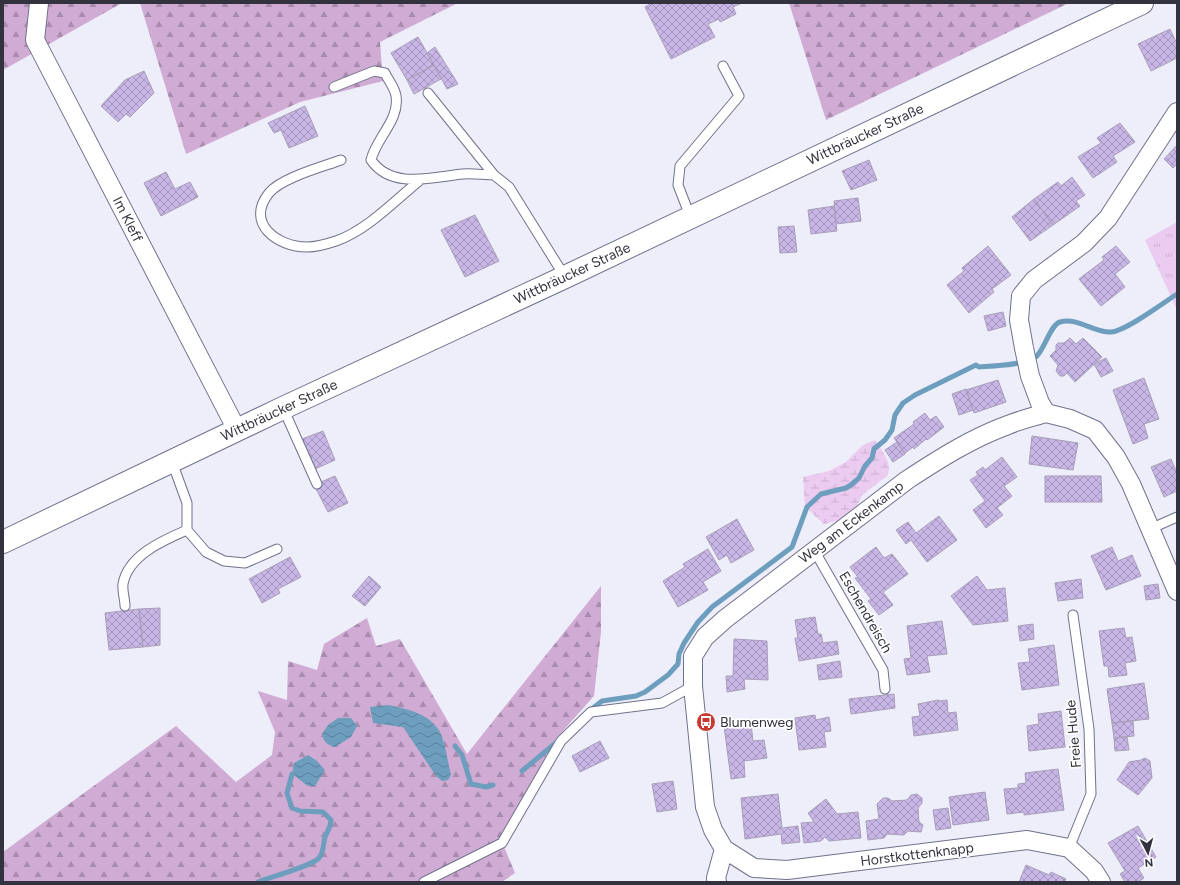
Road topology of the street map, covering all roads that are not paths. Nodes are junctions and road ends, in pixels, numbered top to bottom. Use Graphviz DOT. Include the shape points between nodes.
graph roads {
  1 [pos="39,3"];
  2 [pos="1142,3"];
  3 [pos="723,66"];
  4 [pos="334,87"];
  5 [pos="428,93"];
  6 [pos="1177,112"];
  7 [pos="341,160"];
  8 [pos="494,175"];
  9 [pos="420,180"];
  10 [pos="690,216"];
  11 [pos="564,277"];
  12 [pos="283,408"];
  13 [pos="1046,413"];
  14 [pos="237,430"];
  15 [pos="172,462"];
  16 [pos="317,484"];
  17 [pos="1177,518"];
  18 [pos="1150,528"];
  19 [pos="187,530"];
  20 [pos="3,542"];
  21 [pos="277,549"];
  22 [pos="814,550"];
  23 [pos="1177,591"];
  24 [pos="125,606"];
  25 [pos="1073,615"];
  26 [pos="693,686"];
  27 [pos="885,690"];
  28 [pos="1069,848"];
  29 [pos="724,849"];
  30 [pos="424,882"];
  31 [pos="717,882"];
  32 [pos="1101,882"];
  1 -- 14 [label="street, Im Kleff" via="35,40"];
  2 -- 10 [label="main road, Wittbräucker Straße"];
  3 -- 10 [label="lane" via="739,96 680,166 678,186"];
  4 -- 9 [label="lane" via="374,71 385,73 396,95 395,110 371,160 378,170 390,175"];
  5 -- 8 [label="lane"];
  6 -- 13 [label="street" via="1108,218 1084,244 1034,280 1021,296 1019,320 1024,348 1030,376"];
  7 -- 9 [label="lane" via="289,178 269,192 261,216 263,227 273,237 292,245 306,247 338,240 378,215"];
  8 -- 9 [label="lane" via="464,174"];
  8 -- 11 [label="lane" via="510,187"];
  10 -- 11 [label="main road, Wittbräucker Straße"];
  11 -- 12 [label="main road, Wittbräucker Straße"];
  12 -- 14 [label="main road, Wittbräucker Straße"];
  12 -- 16 [label="lane"];
  13 -- 18 [label="street" via="1070,419 1095,430 1116,457"];
  13 -- 22 [label="street, Weg am Eckenkamp" via="1007,425 938,460"];
  14 -- 15 [label="main road, Wittbräucker Straße"];
  15 -- 19 [label="lane" via="187,503"];
  15 -- 20 [label="main road, Wittbräucker Straße"];
  17 -- 18 [label="lane"];
  18 -- 23 [label="street"];
  19 -- 21 [label="lane" via="206,552 224,561 245,563"];
  19 -- 24 [label="lane" via="152,546 128,569 123,585"];
  22 -- 26 [label="street, Weg am Eckenkamp" via="725,619 705,638 693,656"];
  22 -- 27 [label="lane, Eschendreisch" via="883,670"];
  25 -- 28 [label="lane, Freie Hude" via="1089,729 1091,794"];
  26 -- 29 [label="street" via="705,807"];
  26 -- 30 [label="lane" via="662,703 591,712 561,741 502,842"];
  28 -- 29 [label="street, Horstkottenknapp" via="1027,840 787,870 754,868"];
  28 -- 32 [label="street" via="1094,871"];
  29 -- 31 [label="street"];
}
